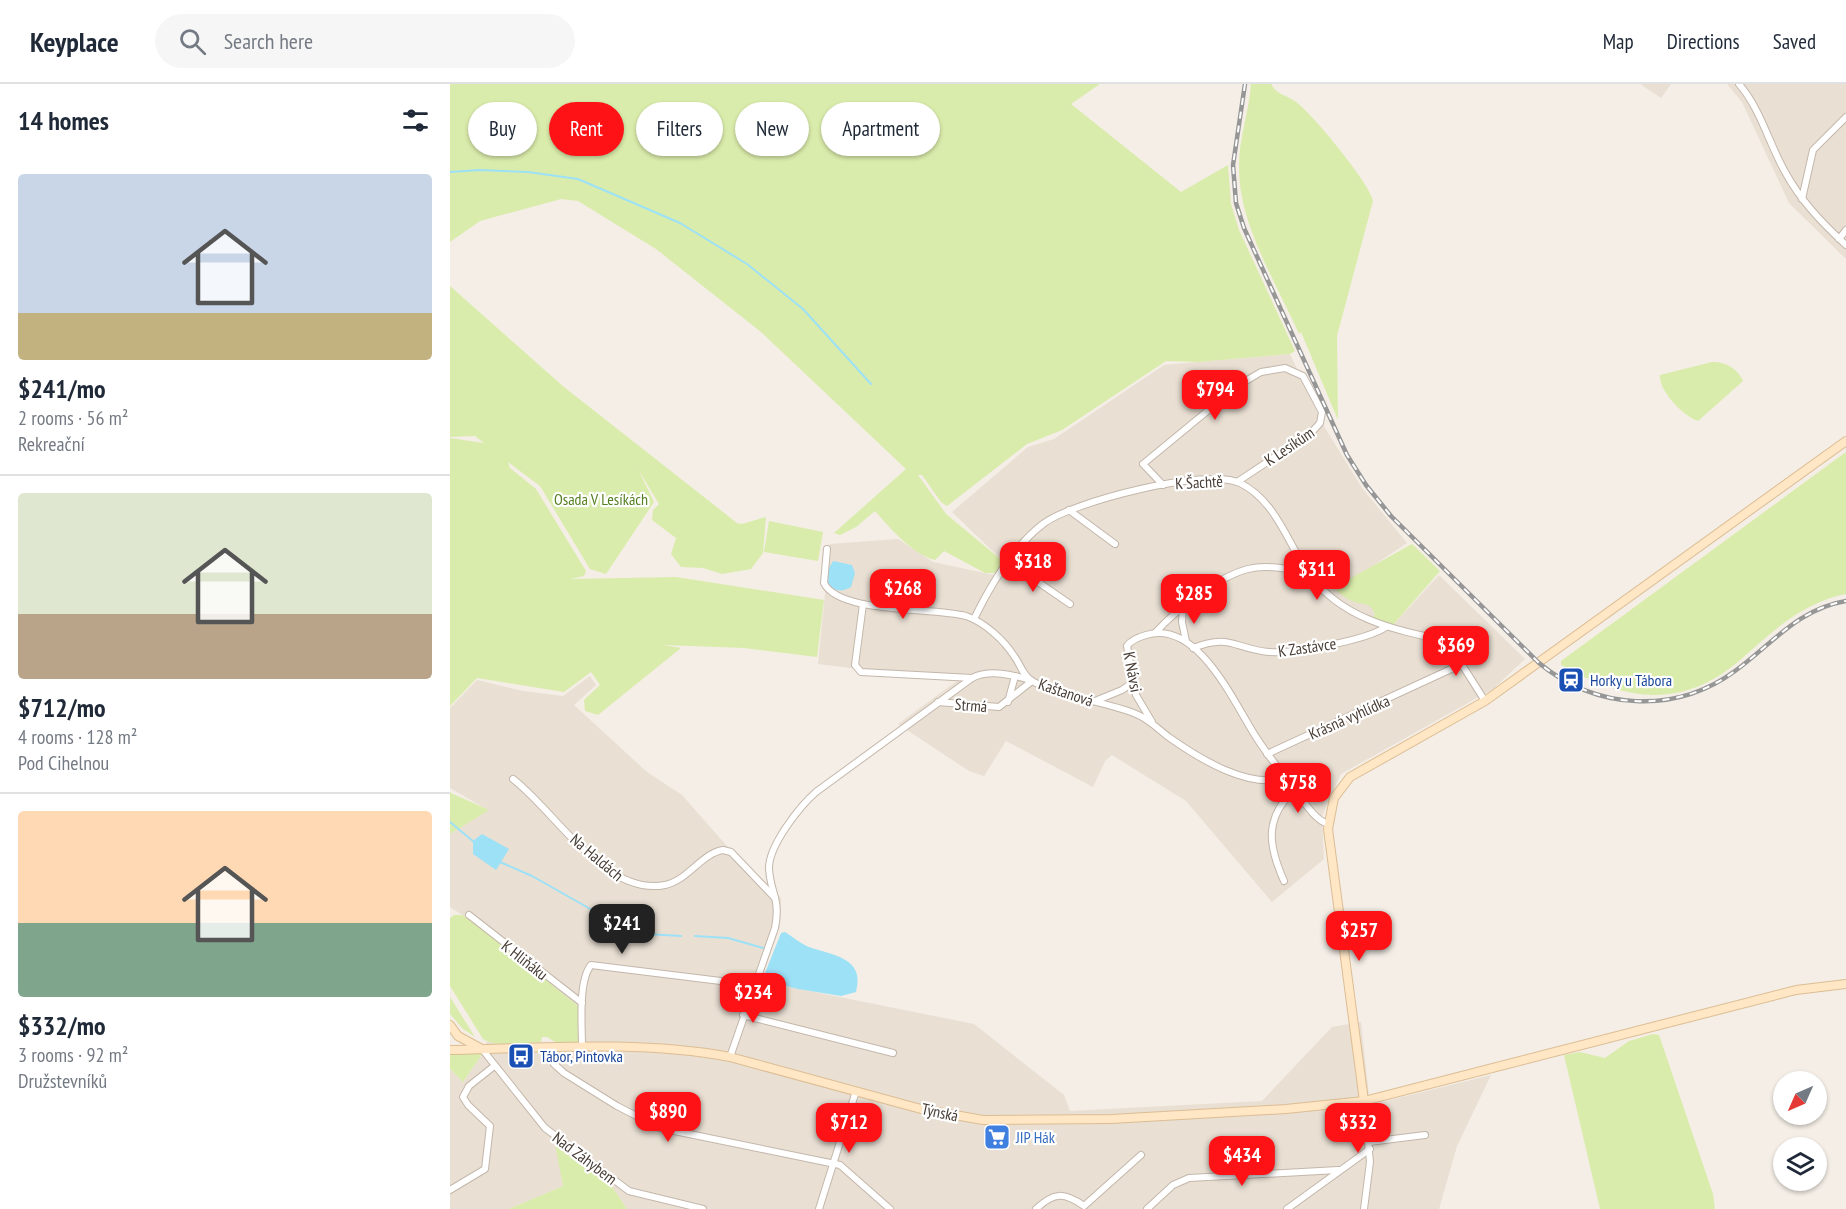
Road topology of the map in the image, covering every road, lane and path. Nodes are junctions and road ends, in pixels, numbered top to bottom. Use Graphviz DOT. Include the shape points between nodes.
graph roads {
  1 [pos="1739,84"];
  2 [pos="1846,117"];
  3 [pos="1802,199"];
  4 [pos="1846,230"];
  5 [pos="1839,239"];
  6 [pos="1846,245"];
  7 [pos="1846,441"];
  8 [pos="1237,482"];
  9 [pos="1163,485"];
  10 [pos="1069,510"];
  11 [pos="1115,544"];
  12 [pos="827,549"];
  13 [pos="1009,562"];
  14 [pos="1309,573"];
  15 [pos="863,604"];
  16 [pos="1070,604"];
  17 [pos="1183,607"];
  18 [pos="975,619"];
  19 [pos="1386,627"];
  20 [pos="1155,633"];
  21 [pos="1186,642"];
  22 [pos="1192,648"];
  23 [pos="1462,664"];
  24 [pos="1016,676"];
  25 [pos="972,678"];
  26 [pos="1032,681"];
  27 [pos="1132,683"];
  28 [pos="1094,701"];
  29 [pos="1485,701"];
  30 [pos="938,702"];
  31 [pos="1008,702"];
  32 [pos="1154,726"];
  33 [pos="1268,754"];
  34 [pos="1286,778"];
  35 [pos="513,779"];
  36 [pos="1295,789"];
  37 [pos="1328,824"];
  38 [pos="1284,881"];
  39 [pos="777,901"];
  40 [pos="469,915"];
  41 [pos="1846,984"];
  42 [pos="753,985"];
  43 [pos="582,1003"];
  44 [pos="743,1015"];
  45 [pos="450,1025"];
  46 [pos="582,1047"];
  47 [pos="482,1049"];
  48 [pos="549,1049"];
  49 [pos="450,1050"];
  50 [pos="893,1053"];
  51 [pos="730,1057"];
  52 [pos="493,1067"];
  53 [pos="856,1091"];
  54 [pos="1364,1101"];
  55 [pos="1425,1135"];
  56 [pos="1370,1145"];
  57 [pos="1141,1155"];
  58 [pos="833,1163"];
  59 [pos="1338,1170"];
  60 [pos="450,1190"];
  61 [pos="1085,1208"];
  62 [pos="703,1209"];
  63 [pos="819,1209"];
  64 [pos="890,1209"];
  65 [pos="1036,1209"];
  66 [pos="1147,1209"];
  67 [pos="1287,1209"];
  68 [pos="1364,1209"];
  1 -- 3 [label="street" via="1755,105 1783,169"];
  2 -- 3 [label="street" via="1813,150"];
  3 -- 5 [label="street"];
  4 -- 5 [label="street"];
  5 -- 6 [label="street"];
  7 -- 29 [label="main road"];
  8 -- 9 [label="street, K Šachtě" via="1198,480"];
  8 -- 9 [label="street, K Lesíkům" via="1320,423 1319,407 1306,379 1296,371 1285,368 1261,372 1246,381 1143,464"];
  8 -- 14 [label="street, K Šachtě" via="1268,506"];
  9 -- 10 [label="street, K Šachtě"];
  10 -- 11 [label="street"];
  10 -- 13 [label="street, K Šachtě" via="1042,525"];
  12 -- 15 [label="street" via="825,586 840,598"];
  13 -- 16 [label="street"];
  13 -- 18 [label="street, K Šachtě"];
  14 -- 17 [label="street, K Návsi" via="1246,570"];
  14 -- 19 [label="street, K Šachtě" via="1341,605"];
  15 -- 18 [label="street"];
  15 -- 25 [label="street" via="855,665 861,672"];
  17 -- 20 [label="street, K Návsi"];
  17 -- 21 [label="street"];
  18 -- 26 [label="street, Kaštanová" via="1011,652"];
  19 -- 22 [label="street, K Zastávce" via="1368,636 1295,650 1270,652 1221,640"];
  19 -- 23 [label="street, K Šachtě" via="1447,641"];
  20 -- 21 [label="street, K Návsi" via="1168,633"];
  20 -- 27 [label="street, K Návsi" via="1127,646"];
  21 -- 22 [label="street, K Návsi"];
  22 -- 33 [label="street, K Návsi" via="1227,687"];
  23 -- 29 [label="street, K Šachtě"];
  23 -- 33 [label="street, Krásná vyhlídka"];
  24 -- 25 [label="street" via="990,674"];
  24 -- 26 [label="street"];
  24 -- 31 [label="street"];
  25 -- 30 [label="street"];
  26 -- 28 [label="street, Kaštanová"];
  26 -- 31 [label="street, Strmá"];
  27 -- 28 [label="street"];
  27 -- 32 [label="street, K Návsi"];
  28 -- 32 [label="street, Kaštanová" via="1137,714"];
  29 -- 37 [label="main road" via="1350,777 1334,798"];
  30 -- 31 [label="street, Strmá" via="994,707"];
  30 -- 39 [label="street" via="800,808 770,860"];
  32 -- 34 [label="street, Kaštanová" via="1242,778"];
  33 -- 34 [label="street, K Návsi"];
  34 -- 36 [label="street, K Návsi"];
  35 -- 39 [label="street, Na Haldách" via="579,844 623,880 646,886 665,885 723,850 731,852"];
  36 -- 37 [label="street, K Návsi" via="1316,817"];
  36 -- 38 [label="street" via="1280,803 1272,831 1274,859"];
  37 -- 54 [label="main road"];
  39 -- 42 [label="street" via="773,939"];
  40 -- 43 [label="street, K Hliňáku"];
  41 -- 54 [label="main road, Týnská" via="1796,990"];
  42 -- 43 [label="street" via="595,964 587,971"];
  42 -- 44 [label="street"];
  43 -- 46 [label="street"];
  44 -- 50 [label="street"];
  44 -- 51 [label="street"];
  45 -- 47 [label="main road" via="458,1036"];
  46 -- 48 [label="main road, Týnská"];
  46 -- 51 [label="main road, Týnská" via="683,1049"];
  47 -- 48 [label="main road, Týnská"];
  47 -- 49 [label="main road, Týnská"];
  47 -- 52 [label="street, Nad Záhybem"];
  48 -- 58 [label="street" via="554,1064 564,1073 654,1126"];
  51 -- 53 [label="main road, Týnská"];
  52 -- 60 [label="street" via="468,1086 463,1097 490,1126 488,1163 481,1173"];
  52 -- 62 [label="street, Nad Záhybem" via="545,1128 629,1191"];
  53 -- 54 [label="main road, Týnská" via="947,1115 1020,1122"];
  53 -- 58 [label="street"];
  54 -- 56 [label="street"];
  55 -- 56 [label="street"];
  56 -- 59 [label="street"];
  56 -- 68 [label="street"];
  57 -- 61 [label="street"];
  58 -- 63 [label="street"];
  58 -- 64 [label="street" via="845,1167"];
  59 -- 66 [label="street" via="1189,1178 1173,1185"];
  59 -- 67 [label="street"];
  61 -- 65 [label="street" via="1070,1198 1056,1196"];
}
